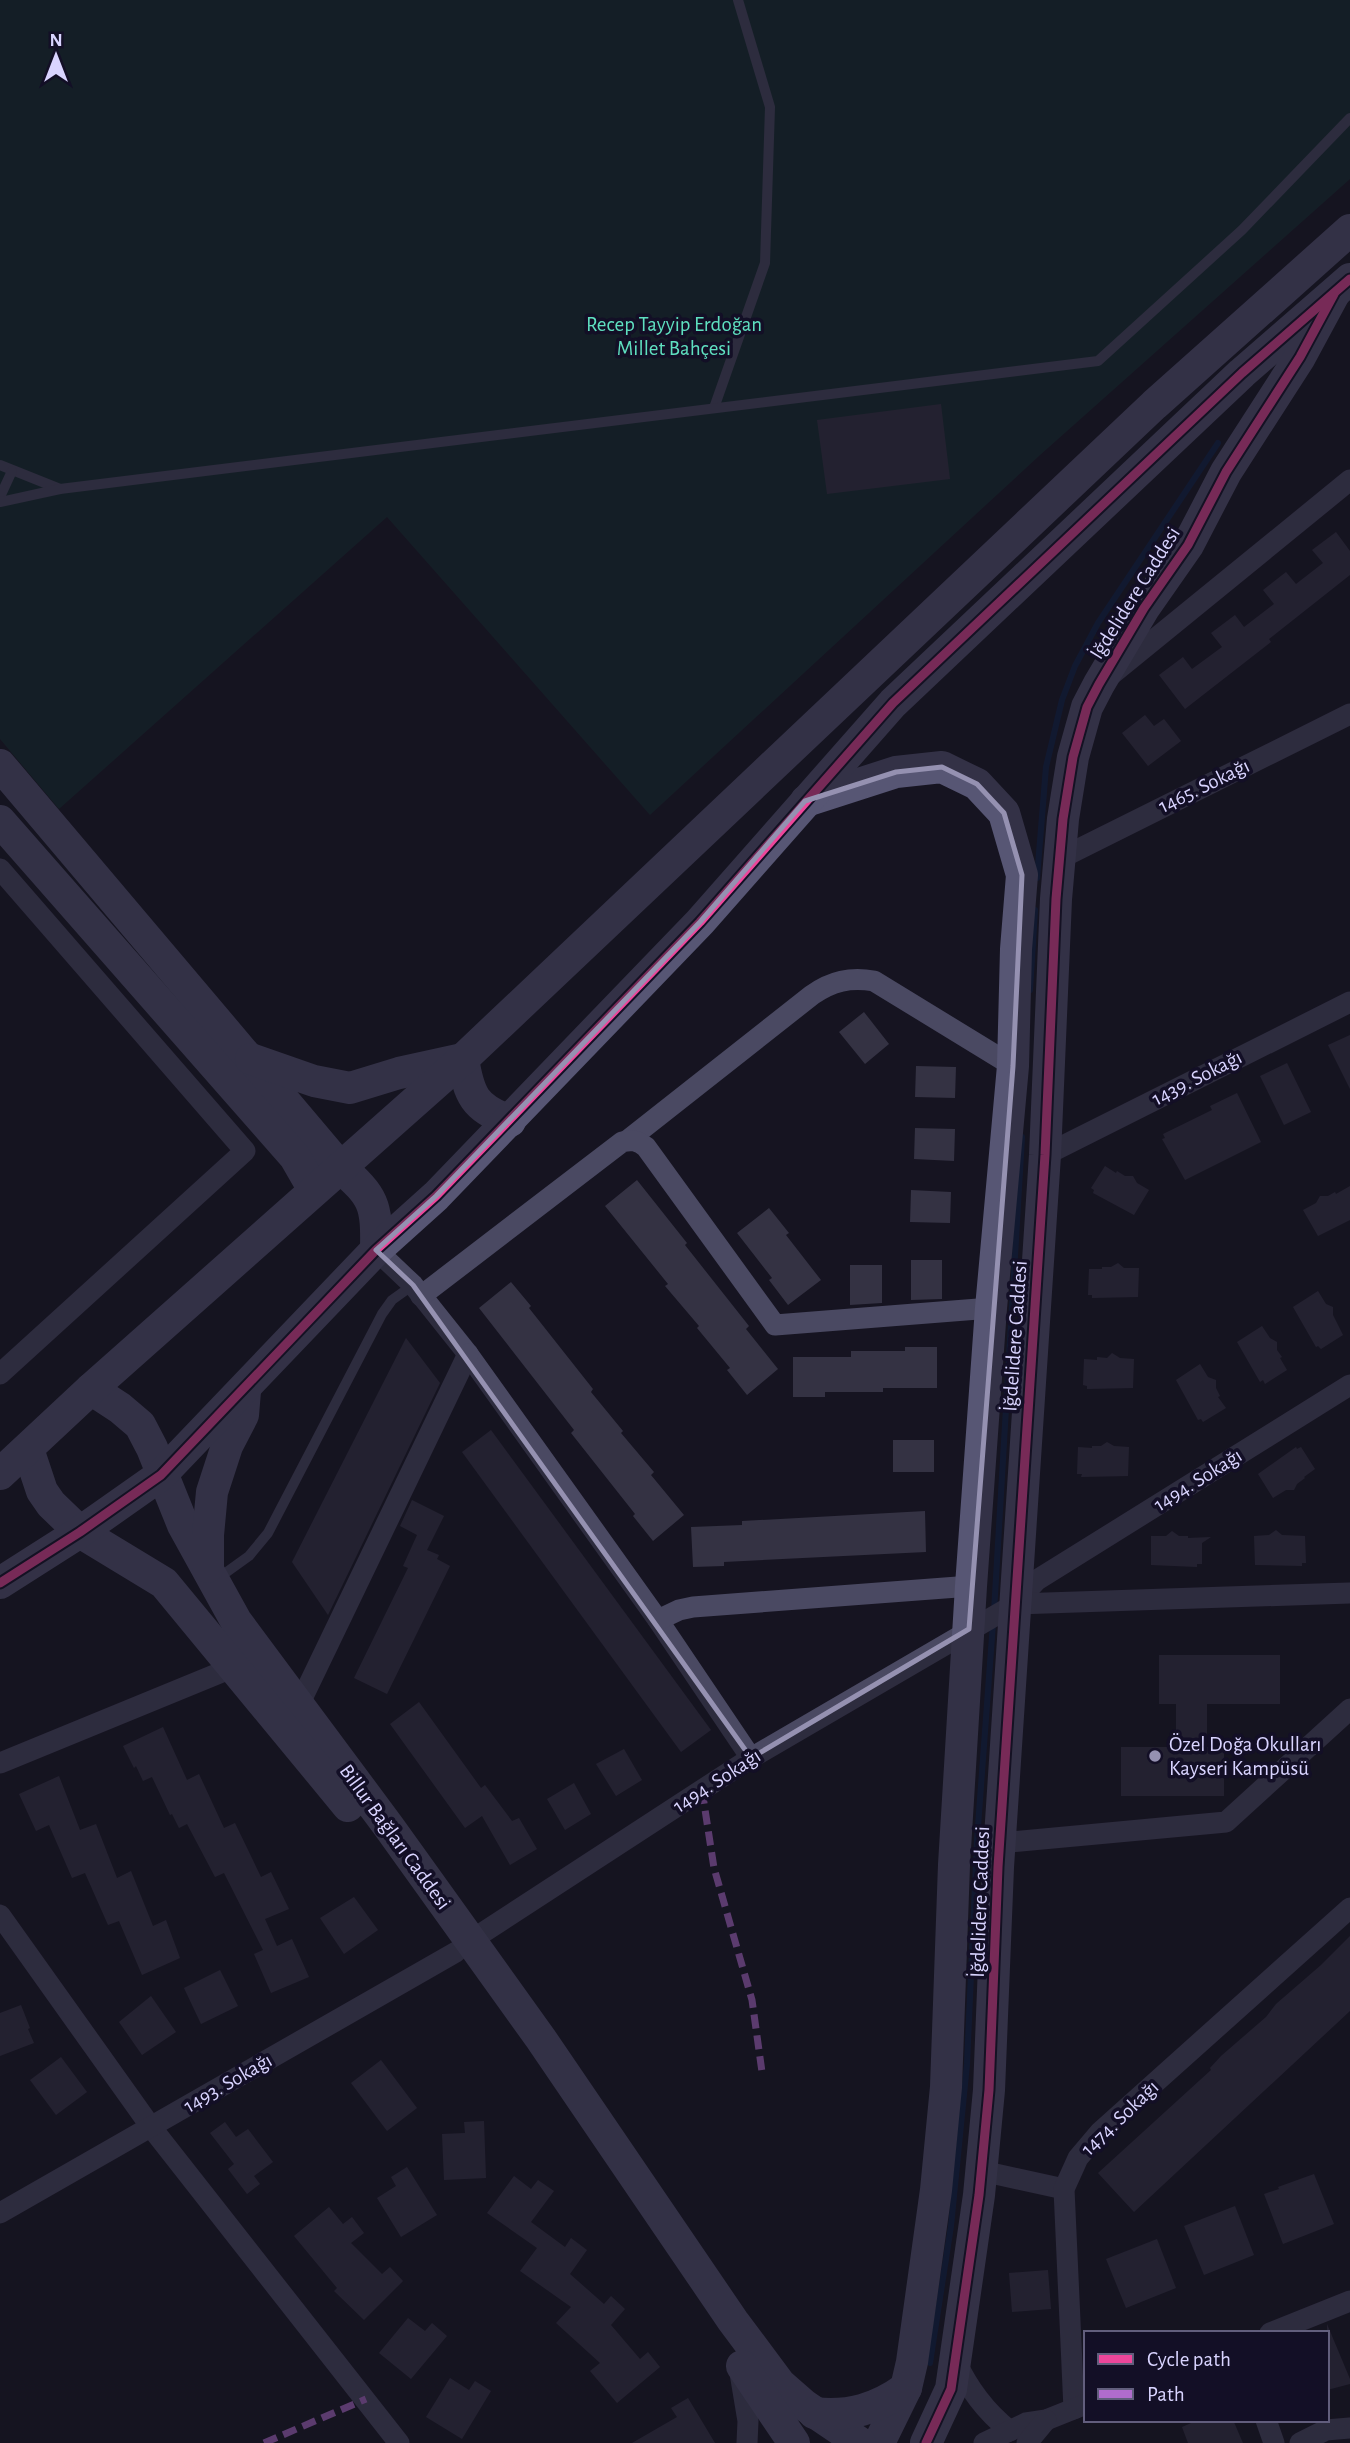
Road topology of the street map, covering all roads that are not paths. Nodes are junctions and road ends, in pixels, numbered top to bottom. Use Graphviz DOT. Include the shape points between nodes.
graph roads {
  1 [pos="738,0"];
  2 [pos="1350,118"];
  3 [pos="1350,230"];
  4 [pos="1342,287"];
  5 [pos="714,408"];
  6 [pos="0,465"];
  7 [pos="12,471"];
  8 [pos="1350,480"];
  9 [pos="60,489"];
  10 [pos="0,500"];
  11 [pos="1099,684"];
  12 [pos="1350,714"];
  13 [pos="0,765"];
  14 [pos="805,801"];
  15 [pos="0,821"];
  16 [pos="1059,859"];
  17 [pos="0,869"];
  18 [pos="1350,1002"];
  19 [pos="251,1059"];
  20 [pos="463,1059"];
  21 [pos="1013,1066"];
  22 [pos="510,1121"];
  23 [pos="628,1140"];
  24 [pos="1045,1155"];
  25 [pos="340,1167"];
  26 [pos="314,1190"];
  27 [pos="376,1250"];
  28 [pos="417,1290"];
  29 [pos="991,1308"];
  30 [pos="468,1354"];
  31 [pos="0,1374"];
  32 [pos="1350,1385"];
  33 [pos="245,1389"];
  34 [pos="91,1390"];
  35 [pos="28,1449"];
  36 [pos="0,1474"];
  37 [pos="161,1475"];
  38 [pos="80,1532"];
  39 [pos="211,1574"];
  40 [pos="0,1583"];
  41 [pos="971,1586"];
  42 [pos="1350,1592"];
  43 [pos="1012,1606"];
  44 [pos="658,1620"];
  45 [pos="978,1624"];
  46 [pos="234,1667"];
  47 [pos="298,1707"];
  48 [pos="1350,1709"];
  49 [pos="751,1758"];
  50 [pos="0,1763"];
  51 [pos="999,1843"];
  52 [pos="1350,1908"];
  53 [pos="0,1915"];
  54 [pos="463,1947"];
  55 [pos="151,2127"];
  56 [pos="982,2171"];
  57 [pos="1064,2189"];
  58 [pos="0,2213"];
  59 [pos="702,2292"];
  60 [pos="1350,2301"];
  61 [pos="1275,2331"];
  62 [pos="956,2360"];
  63 [pos="738,2361"];
  64 [pos="905,2388"];
  65 [pos="1080,2407"];
  66 [pos="814,2413"];
  67 [pos="1267,2422"];
  68 [pos="1350,2428"];
  69 [pos="1018,2437"];
  70 [pos="399,2443"];
  71 [pos="747,2443"];
  72 [pos="794,2443"];
  73 [pos="860,2443"];
  74 [pos="879,2443"];
  75 [pos="926,2443"];
  76 [pos="984,2443"];
  77 [pos="1274,2443"];
  78 [pos="1300,2443"];
  1 -- 5 [label="lane" via="770,107 765,263"];
  2 -- 5 [label="lane" via="1242,230 1098,361"];
  3 -- 20 [label="street" via="1154,405"];
  4 -- 11 [label="street, İğdelidere Caddesi"];
  4 -- 14 [label="street" via="1242,373 893,703"];
  5 -- 9 [label="lane"];
  6 -- 7 [label="lane"];
  7 -- 9 [label="lane"];
  7 -- 10 [label="lane"];
  8 -- 11 [label="street"];
  9 -- 10 [label="lane"];
  11 -- 16 [label="street, İğdelidere Caddesi" via="1078,738"];
  12 -- 16 [label="street, 1465. Sokağı"];
  13 -- 19 [label="street"];
  14 -- 21 [label="street, İğdelidere Caddesi" via="896,772 942,767 977,784 1004,813 1022,875"];
  14 -- 22 [label="street" via="700,922"];
  15 -- 26 [label="street" via="295,1157"];
  16 -- 24 [label="street, İğdelidere Caddesi"];
  17 -- 31 [label="street" via="244,1152"];
  18 -- 24 [label="street, 1439. Sokağı"];
  19 -- 20 [label="street" via="350,1088"];
  19 -- 25 [label="street"];
  20 -- 22 [label="street" via="476,1102"];
  20 -- 25 [label="street"];
  21 -- 23 [label="street" via="874,981 849,979 812,995"];
  21 -- 29 [label="street, İğdelidere Caddesi"];
  22 -- 27 [label="street"];
  23 -- 28 [label="street"];
  23 -- 29 [label="street" via="646,1147 775,1325"];
  24 -- 43 [label="street, İğdelidere Caddesi"];
  25 -- 26 [label="street"];
  25 -- 27 [label="street" via="371,1199"];
  26 -- 34 [label="street"];
  27 -- 28 [label="street"];
  27 -- 33 [label="street"];
  28 -- 30 [label="street"];
  28 -- 39 [label="lane" via="392,1300 382,1314 268,1533 249,1556"];
  29 -- 41 [label="street, İğdelidere Caddesi"];
  30 -- 44 [label="street"];
  30 -- 47 [label="street"];
  32 -- 43 [label="street, 1494. Sokağı" via="1037,1580"];
  33 -- 37 [label="street"];
  33 -- 39 [label="street" via="243,1415 212,1492"];
  34 -- 35 [label="street"];
  34 -- 37 [label="street, Billur Bağları Caddesi" via="140,1425"];
  35 -- 36 [label="street"];
  35 -- 38 [label="street, Billur Bağları Caddesi" via="42,1491"];
  37 -- 38 [label="street"];
  37 -- 39 [label="street, Billur Bağları Caddesi"];
  38 -- 40 [label="street"];
  38 -- 46 [label="street, Billur Bağları Caddesi" via="164,1583"];
  39 -- 47 [label="street, Billur Bağları Caddesi" via="236,1621"];
  41 -- 44 [label="street" via="693,1607"];
  41 -- 45 [label="street, İğdelidere Caddesi"];
  42 -- 43 [label="street"];
  43 -- 45 [label="street, 1494. Sokağı"];
  43 -- 51 [label="street, İğdelidere Caddesi"];
  44 -- 49 [label="street"];
  45 -- 49 [label="street, 1494. Sokağı"];
  45 -- 64 [label="street, İğdelidere Caddesi" via="954,1865 945,2100 929,2243"];
  46 -- 50 [label="street"];
  46 -- 54 [label="street, Billur Bağları Caddesi"];
  47 -- 54 [label="street, Billur Bağları Caddesi" via="390,1827"];
  48 -- 51 [label="street" via="1226,1822"];
  49 -- 54 [label="street, 1494. Sokağı"];
  51 -- 56 [label="street, İğdelidere Caddesi"];
  52 -- 57 [label="street, 1474. Sokağı" via="1100,2132 1078,2158"];
  53 -- 55 [label="street"];
  54 -- 55 [label="street, 1493. Sokağı"];
  54 -- 59 [label="street, Billur Bağları Caddesi" via="541,2039"];
  55 -- 58 [label="street, 1493. Sokağı"];
  55 -- 70 [label="street"];
  56 -- 57 [label="street"];
  56 -- 62 [label="street, İğdelidere Caddesi"];
  57 -- 65 [label="street, 1474. Sokağı"];
  59 -- 63 [label="street"];
  59 -- 66 [label="street" via="780,2384"];
  60 -- 61 [label="street"];
  62 -- 69 [label="street" via="980,2403"];
  62 -- 75 [label="street, İğdelidere Caddesi" via="951,2389"];
  63 -- 71 [label="street"];
  63 -- 72 [label="street"];
  64 -- 66 [label="street" via="866,2410"];
  64 -- 74 [label="street, İğdelidere Caddesi"];
  65 -- 69 [label="street"];
  66 -- 73 [label="street"];
  67 -- 77 [label="street"];
  68 -- 78 [label="street" via="1326,2430"];
  69 -- 76 [label="street"];
}
